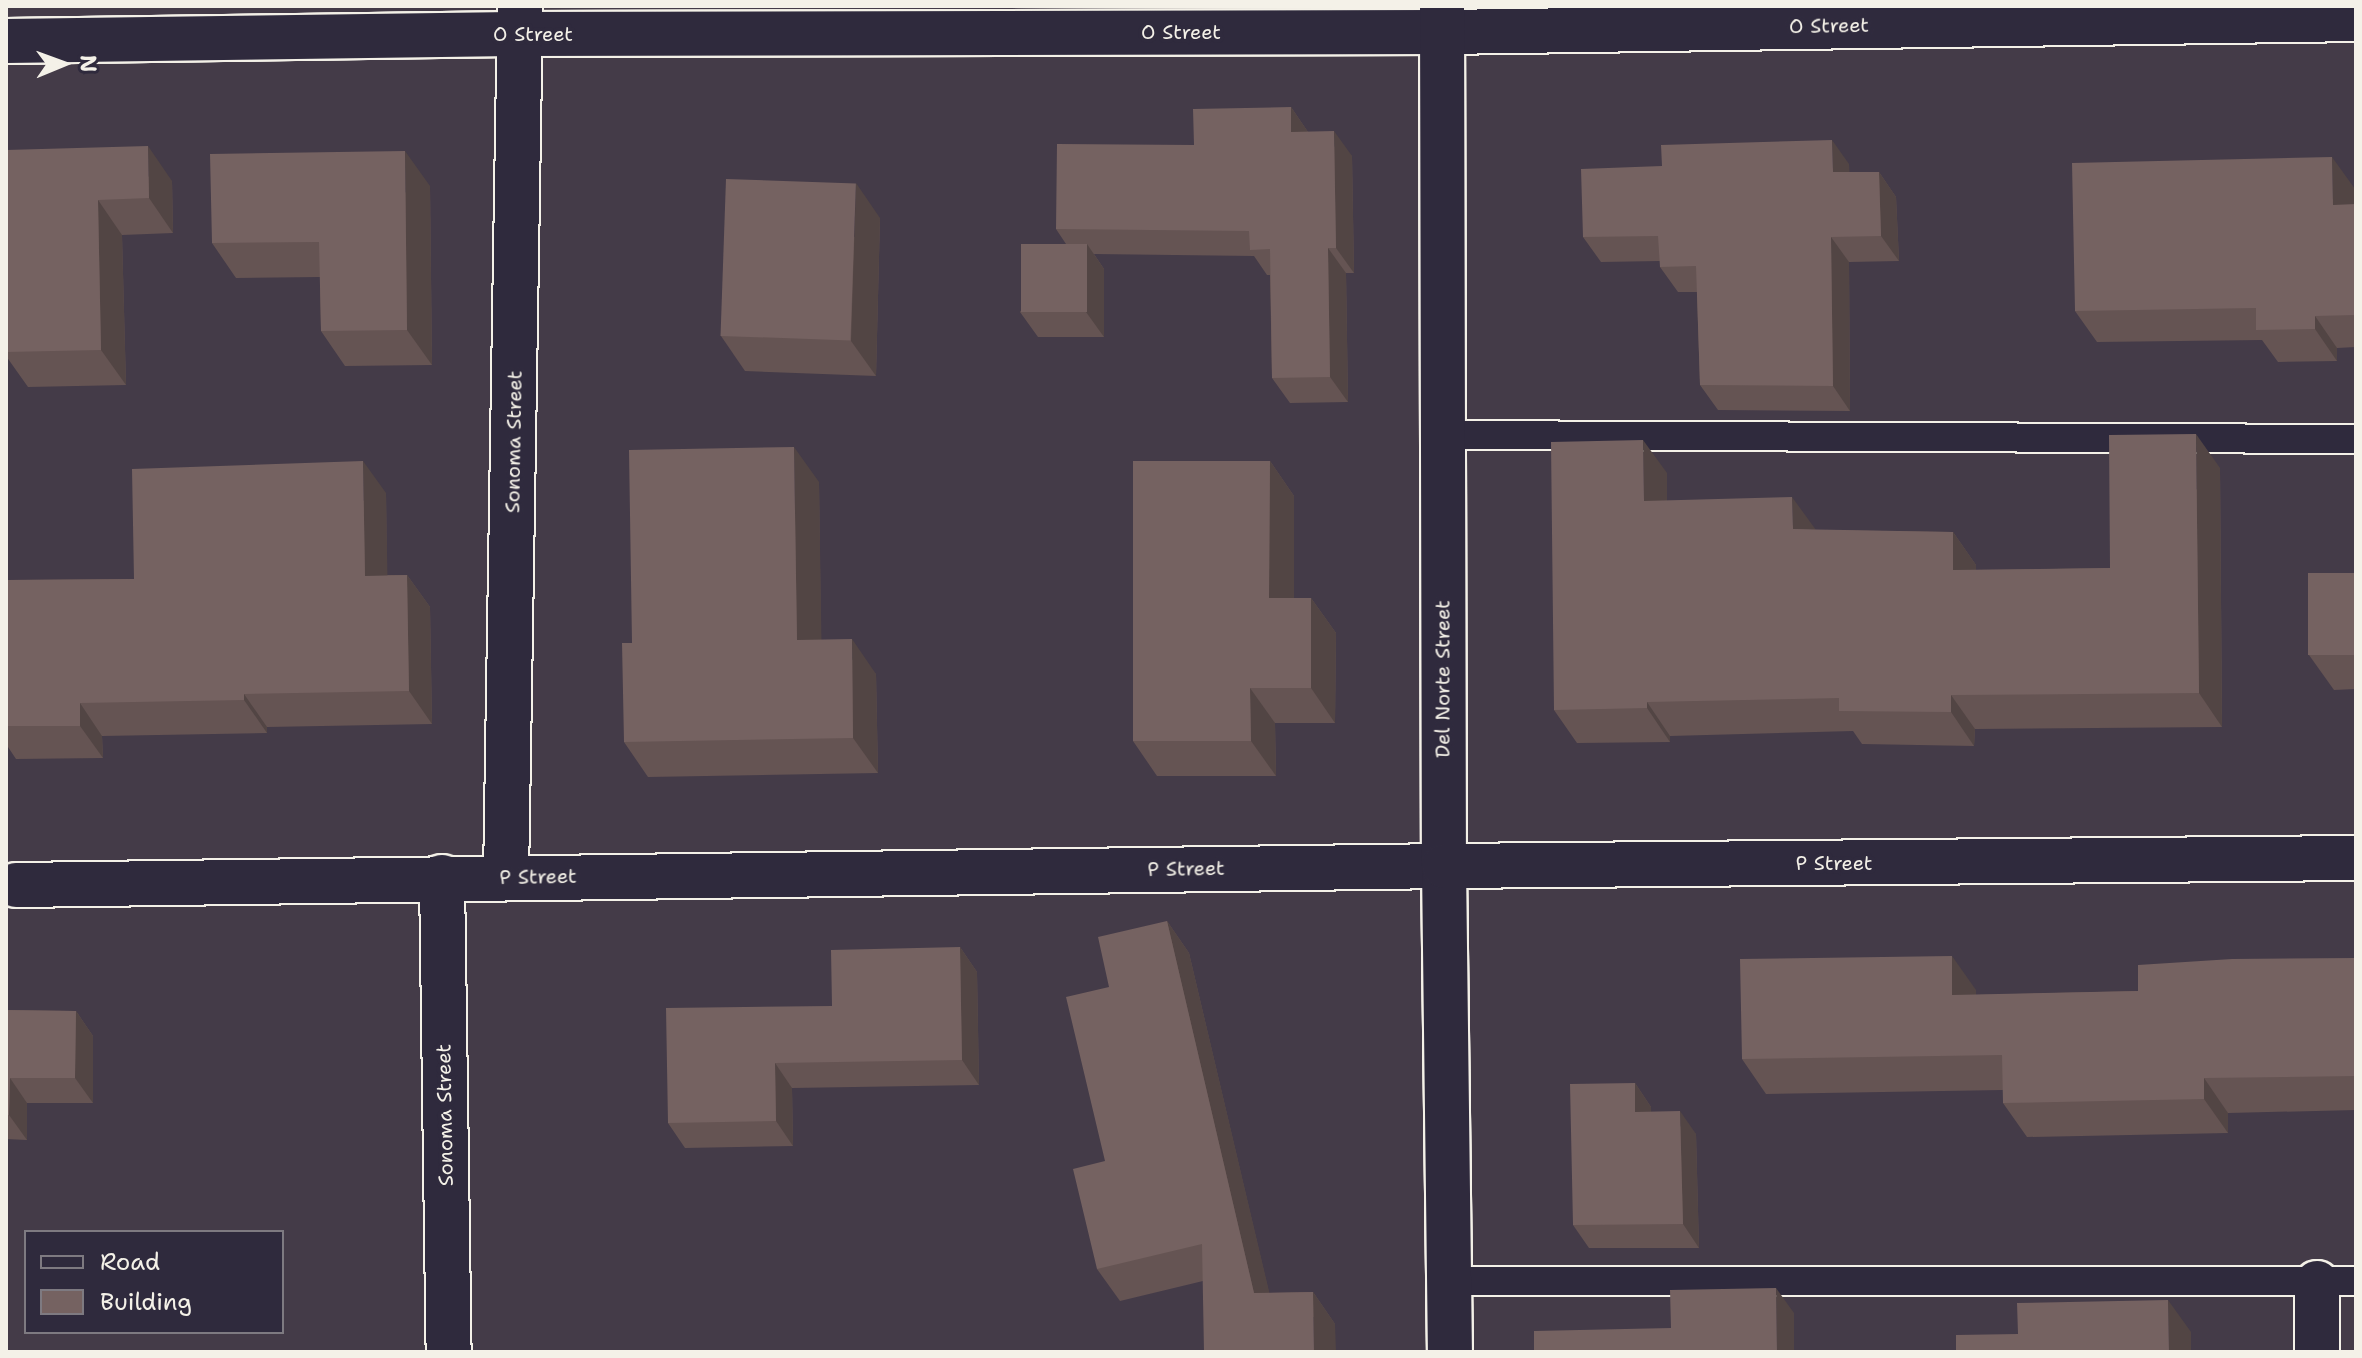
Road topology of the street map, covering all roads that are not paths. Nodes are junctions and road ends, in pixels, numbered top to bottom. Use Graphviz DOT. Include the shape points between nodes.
graph roads {
  1 [pos="1442,19"];
  2 [pos="2356,19"];
  3 [pos="520,20"];
  4 [pos="6,41"];
  5 [pos="1442,435"];
  6 [pos="2356,439"];
  7 [pos="2356,858"];
  8 [pos="1444,866"];
  9 [pos="442,877"];
  10 [pos="506,878"];
  11 [pos="16,885"];
  12 [pos="1450,1281"];
  13 [pos="2336,1282"];
  14 [pos="449,1352"];
  15 [pos="1450,1352"];
  16 [pos="2317,1352"];
  1 -- 2 [label="street, O Street"];
  1 -- 3 [label="street, O Street"];
  1 -- 5 [label="street, Del Norte Street"];
  3 -- 4 [label="street, O Street"];
  3 -- 10 [label="street, Sonoma Street"];
  5 -- 6 [label="lane"];
  5 -- 8 [label="street, Del Norte Street"];
  7 -- 8 [label="street, P Street"];
  8 -- 10 [label="street, P Street"];
  8 -- 12 [label="street, Del Norte Street"];
  9 -- 10 [label="street, P Street"];
  9 -- 11 [label="street, P Street"];
  9 -- 14 [label="street, Sonoma Street"];
  12 -- 13 [label="lane"];
  12 -- 15 [label="street, Del Norte Street"];
  13 -- 16 [label="street"];
}
